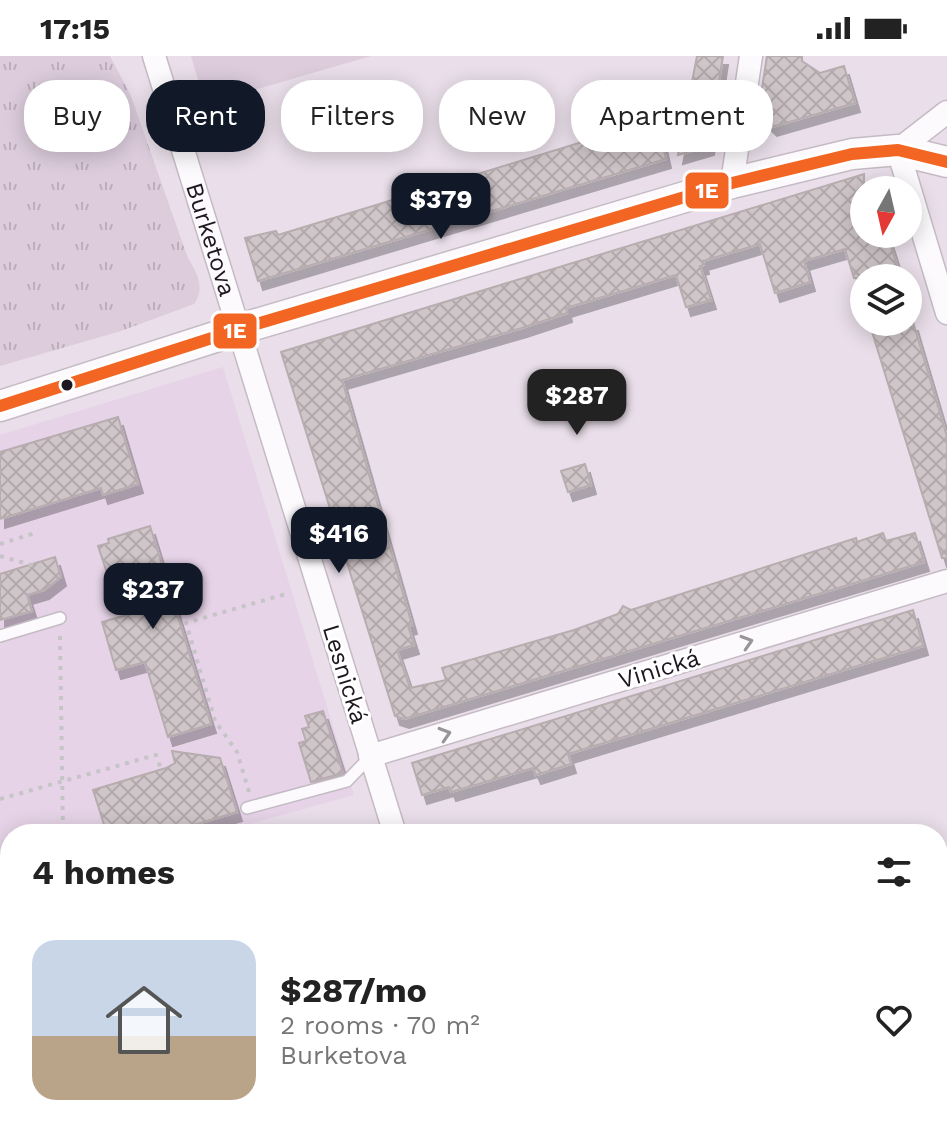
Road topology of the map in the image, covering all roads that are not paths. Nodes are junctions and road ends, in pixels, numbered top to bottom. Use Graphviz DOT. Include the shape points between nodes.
graph roads {
  1 [pos="154,56"];
  2 [pos="751,56"];
  3 [pos="947,112"];
  4 [pos="898,150"];
  5 [pos="947,162"];
  6 [pos="732,183"];
  7 [pos="947,313"];
  8 [pos="240,329"];
  9 [pos="0,406"];
  10 [pos="947,581"];
  11 [pos="60,618"];
  12 [pos="0,636"];
  13 [pos="370,756"];
  14 [pos="250,807"];
  15 [pos="392,824"];
  1 -- 8 [label="street, Burketova"];
  2 -- 6 [label="street"];
  3 -- 4 [label="street"];
  4 -- 5 [label="main road"];
  4 -- 6 [label="main road" via="852,154"];
  4 -- 7 [label="street"];
  6 -- 8 [label="main road"];
  8 -- 9 [label="main road"];
  8 -- 13 [label="street, Lesnická"];
  13 -- 10 [label="street, Vinická, one-way"];
  11 -- 12 [label="lane"];
  13 -- 14 [label="lane" via="347,781"];
  13 -- 15 [label="street, Lesnická"];
}
